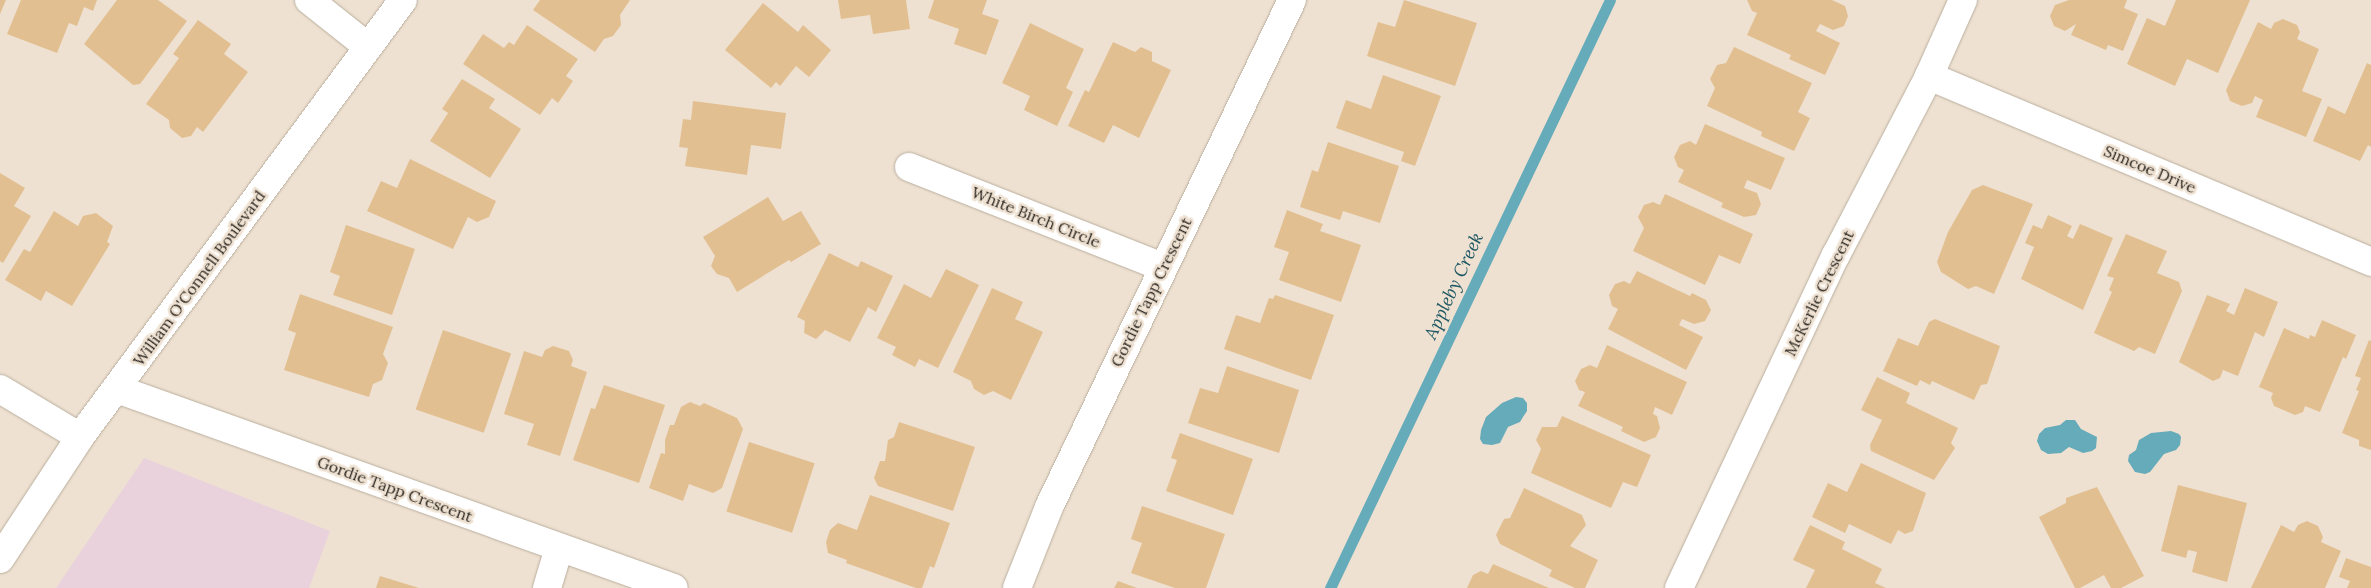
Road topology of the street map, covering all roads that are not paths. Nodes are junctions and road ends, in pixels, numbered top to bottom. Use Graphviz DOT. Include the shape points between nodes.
graph roads {
  1 [pos="309,0"];
  2 [pos="403,0"];
  3 [pos="1292,0"];
  4 [pos="1963,0"];
  5 [pos="368,47"];
  6 [pos="1929,76"];
  7 [pos="909,167"];
  8 [pos="2371,262"];
  9 [pos="1163,268"];
  10 [pos="0,389"];
  11 [pos="117,389"];
  12 [pos="80,437"];
  13 [pos="559,548"];
  14 [pos="0,559"];
  15 [pos="547,588"];
  16 [pos="674,588"];
  17 [pos="1018,588"];
  18 [pos="1679,588"];
  1 -- 5 [label="street"];
  2 -- 5 [label="street, William O'Connell Boulevard"];
  3 -- 9 [label="street, Gordie Tapp Crescent"];
  4 -- 6 [label="street, McKerlie Crescent"];
  5 -- 11 [label="street, William O'Connell Boulevard"];
  6 -- 8 [label="street, Simcoe Drive"];
  6 -- 18 [label="street, McKerlie Crescent" via="1836,255"];
  7 -- 9 [label="street, White Birch Circle"];
  9 -- 17 [label="street, Gordie Tapp Crescent" via="1049,507"];
  10 -- 12 [label="street"];
  11 -- 12 [label="street, William O'Connell Boulevard"];
  11 -- 13 [label="street, Gordie Tapp Crescent"];
  12 -- 14 [label="street, William O'Connell Boulevard"];
  13 -- 15 [label="street"];
  13 -- 16 [label="street, Gordie Tapp Crescent"];
}
